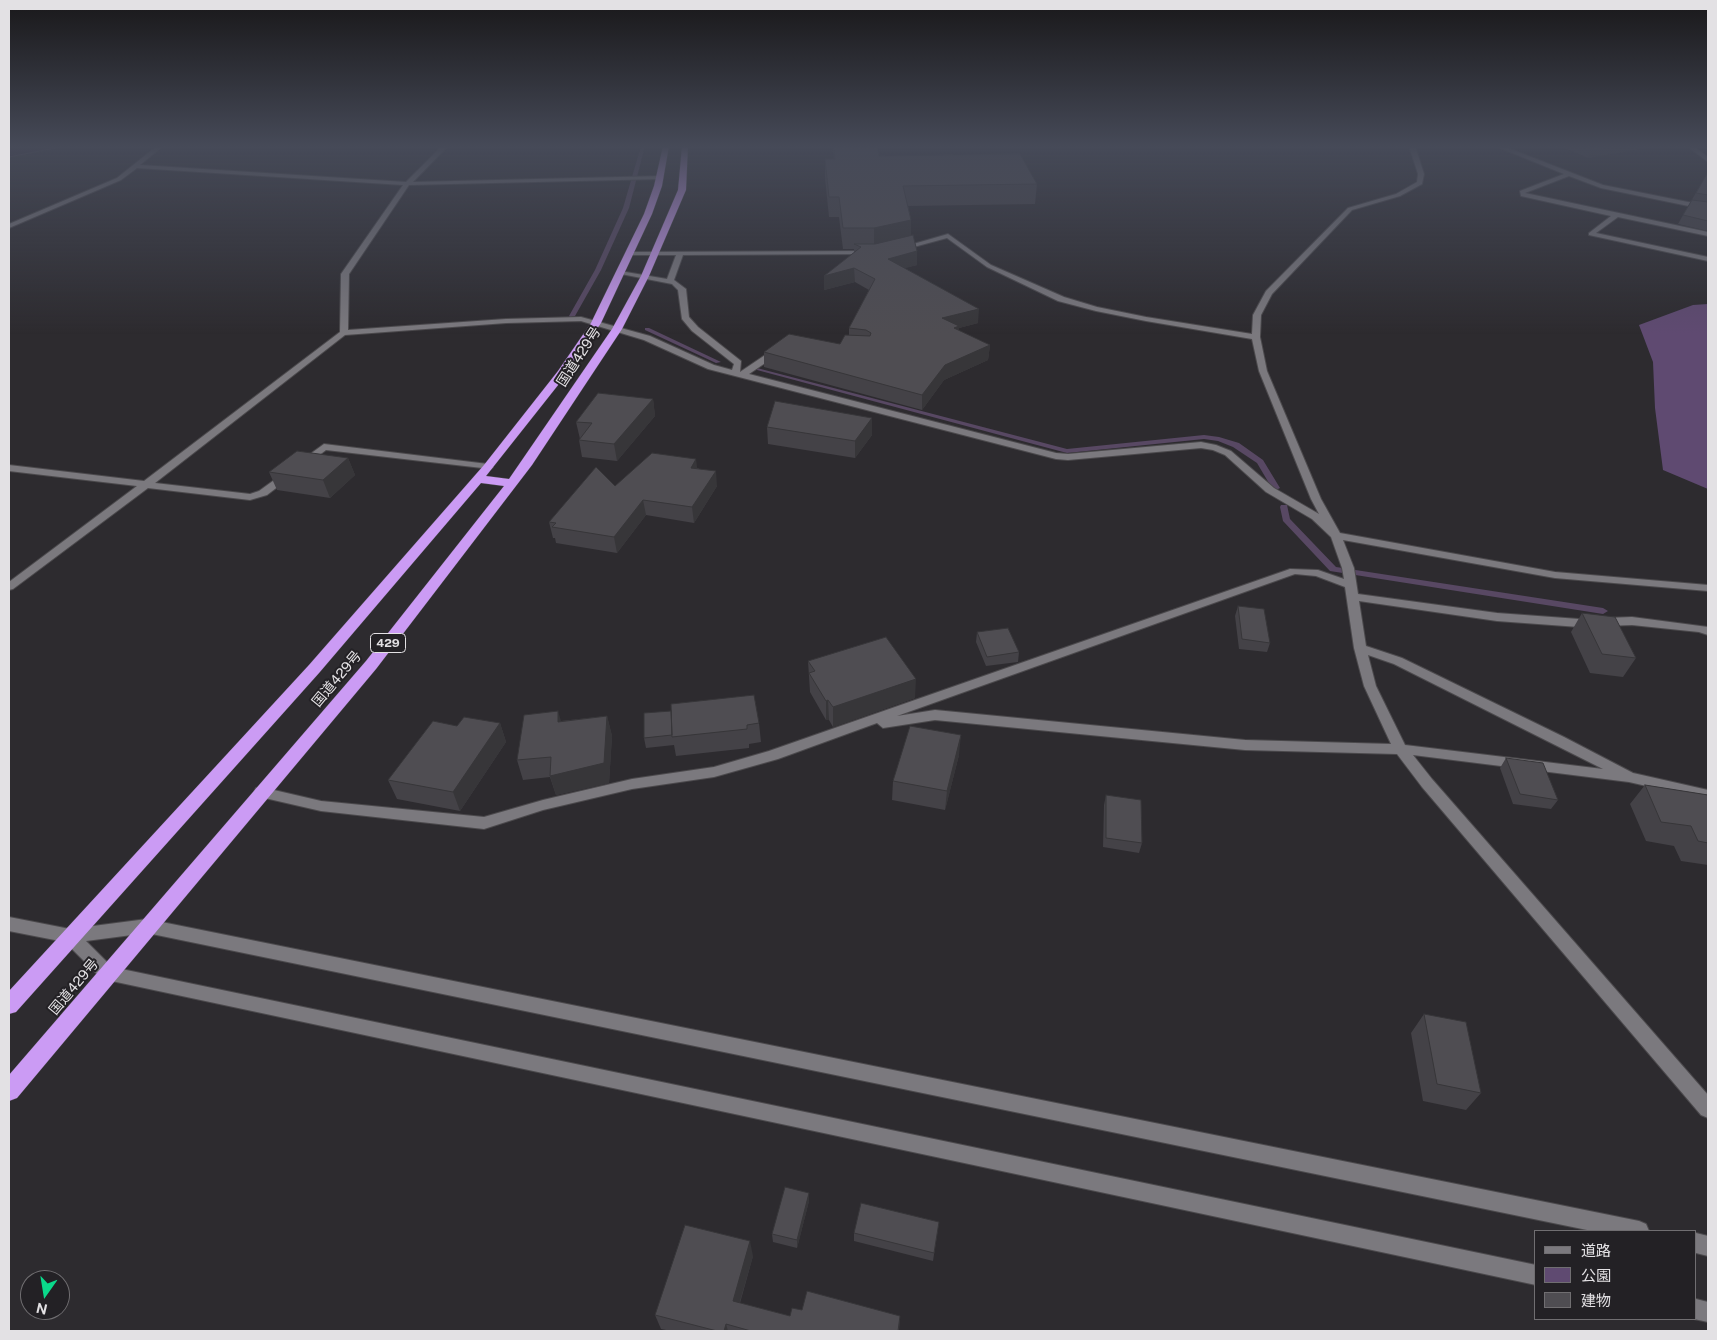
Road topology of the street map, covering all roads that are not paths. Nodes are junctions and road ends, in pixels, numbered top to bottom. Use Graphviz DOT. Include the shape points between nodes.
graph roads {
  1 [pos="50,209"];
  2 [pos="390,209"];
  3 [pos="650,209"];
  4 [pos="674,209"];
  5 [pos="1352,209"];
  6 [pos="1589,209"];
  7 [pos="1616,214"];
  8 [pos="9,226"];
  9 [pos="1708,234"];
  10 [pos="894,250"];
  11 [pos="630,252"];
  12 [pos="880,252"];
  13 [pos="656,253"];
  14 [pos="680,254"];
  15 [pos="1708,259"];
  16 [pos="1695,265"];
  17 [pos="620,273"];
  18 [pos="645,276"];
  19 [pos="670,281"];
  20 [pos="596,323"];
  21 [pos="617,329"];
  22 [pos="343,333"];
  23 [pos="1256,337"];
  24 [pos="788,343"];
  25 [pos="740,373"];
  26 [pos="488,467"];
  27 [pos="9,468"];
  28 [pos="478,480"];
  29 [pos="512,483"];
  30 [pos="145,486"];
  31 [pos="1336,536"];
  32 [pos="1351,582"];
  33 [pos="9,587"];
  34 [pos="1708,588"];
  35 [pos="1708,630"];
  36 [pos="1360,648"];
  37 [pos="835,734"];
  38 [pos="1400,748"];
  39 [pos="1629,777"];
  40 [pos="262,792"];
  41 [pos="1708,796"];
  42 [pos="9,924"];
  43 [pos="147,926"];
  44 [pos="70,936"];
  45 [pos="107,973"];
  46 [pos="9,1005"];
  47 [pos="9,1091"];
  48 [pos="1708,1109"];
  49 [pos="1634,1230"];
  50 [pos="1534,1276"];
  1 -- 8 [label="street"];
  2 -- 22 [label="street" via="345,274"];
  3 -- 11 [label="highway, 国道429号 / 429"];
  4 -- 13 [label="highway, 国道429号 / 429"];
  5 -- 23 [label="street" via="1269,294 1257,315"];
  6 -- 7 [label="street"];
  7 -- 9 [label="street"];
  7 -- 15 [label="street" via="1591,234"];
  10 -- 23 [label="street" via="948,236 989,266 1061,299 1146,319"];
  11 -- 13 [label="street"];
  11 -- 17 [label="highway, 国道429号 / 429"];
  12 -- 14 [label="street"];
  13 -- 14 [label="street"];
  13 -- 18 [label="highway, 国道429号 / 429"];
  14 -- 19 [label="street"];
  15 -- 16 [label="street"];
  17 -- 18 [label="street"];
  17 -- 20 [label="highway, 国道429号 / 429"];
  18 -- 19 [label="street"];
  18 -- 21 [label="highway, 国道429号 / 429"];
  19 -- 25 [label="street" via="682,289 685,317 695,329 738,363"];
  20 -- 21 [label="street"];
  20 -- 22 [label="street" via="581,319 506,321"];
  20 -- 26 [label="highway, 国道429号 / 429" via="562,373"];
  21 -- 25 [label="street" via="647,338 711,367"];
  21 -- 29 [label="highway, 国道429号 / 429"];
  22 -- 30 [label="street"];
  23 -- 31 [label="street" via="1264,371 1282,418 1316,500"];
  24 -- 25 [label="street"];
  25 -- 31 [label="street" via="1056,456 1201,445 1216,448 1228,453 1270,490 1316,517"];
  26 -- 28 [label="highway, 国道429号 / 429"];
  26 -- 30 [label="street" via="324,447 263,492 250,497"];
  27 -- 30 [label="street"];
  28 -- 29 [label="highway"];
  28 -- 44 [label="highway, 国道429号 / 429" via="314,669"];
  29 -- 40 [label="highway, 国道429号 / 429" via="371,665"];
  30 -- 33 [label="street"];
  31 -- 32 [label="street"];
  31 -- 34 [label="street" via="1555,575"];
  32 -- 35 [label="street" via="1497,617 1579,623 1632,621"];
  32 -- 36 [label="street"];
  32 -- 37 [label="street" via="1310,572 1294,571 1272,577"];
  36 -- 38 [label="street" via="1370,686"];
  36 -- 39 [label="street" via="1398,661"];
  37 -- 38 [label="street" via="935,715 1245,745"];
  37 -- 40 [label="street" via="714,772 632,784 543,805 484,824 321,806"];
  38 -- 39 [label="street"];
  38 -- 48 [label="street"];
  39 -- 41 [label="street"];
  40 -- 43 [label="highway, 国道429号 / 429"];
  42 -- 44 [label="street"];
  43 -- 44 [label="street"];
  43 -- 45 [label="highway, 国道429号 / 429"];
  43 -- 49 [label="street"];
  44 -- 45 [label="street"];
  44 -- 46 [label="highway, 国道429号 / 429"];
  45 -- 47 [label="highway, 国道429号 / 429"];
  45 -- 50 [label="street"];
}
